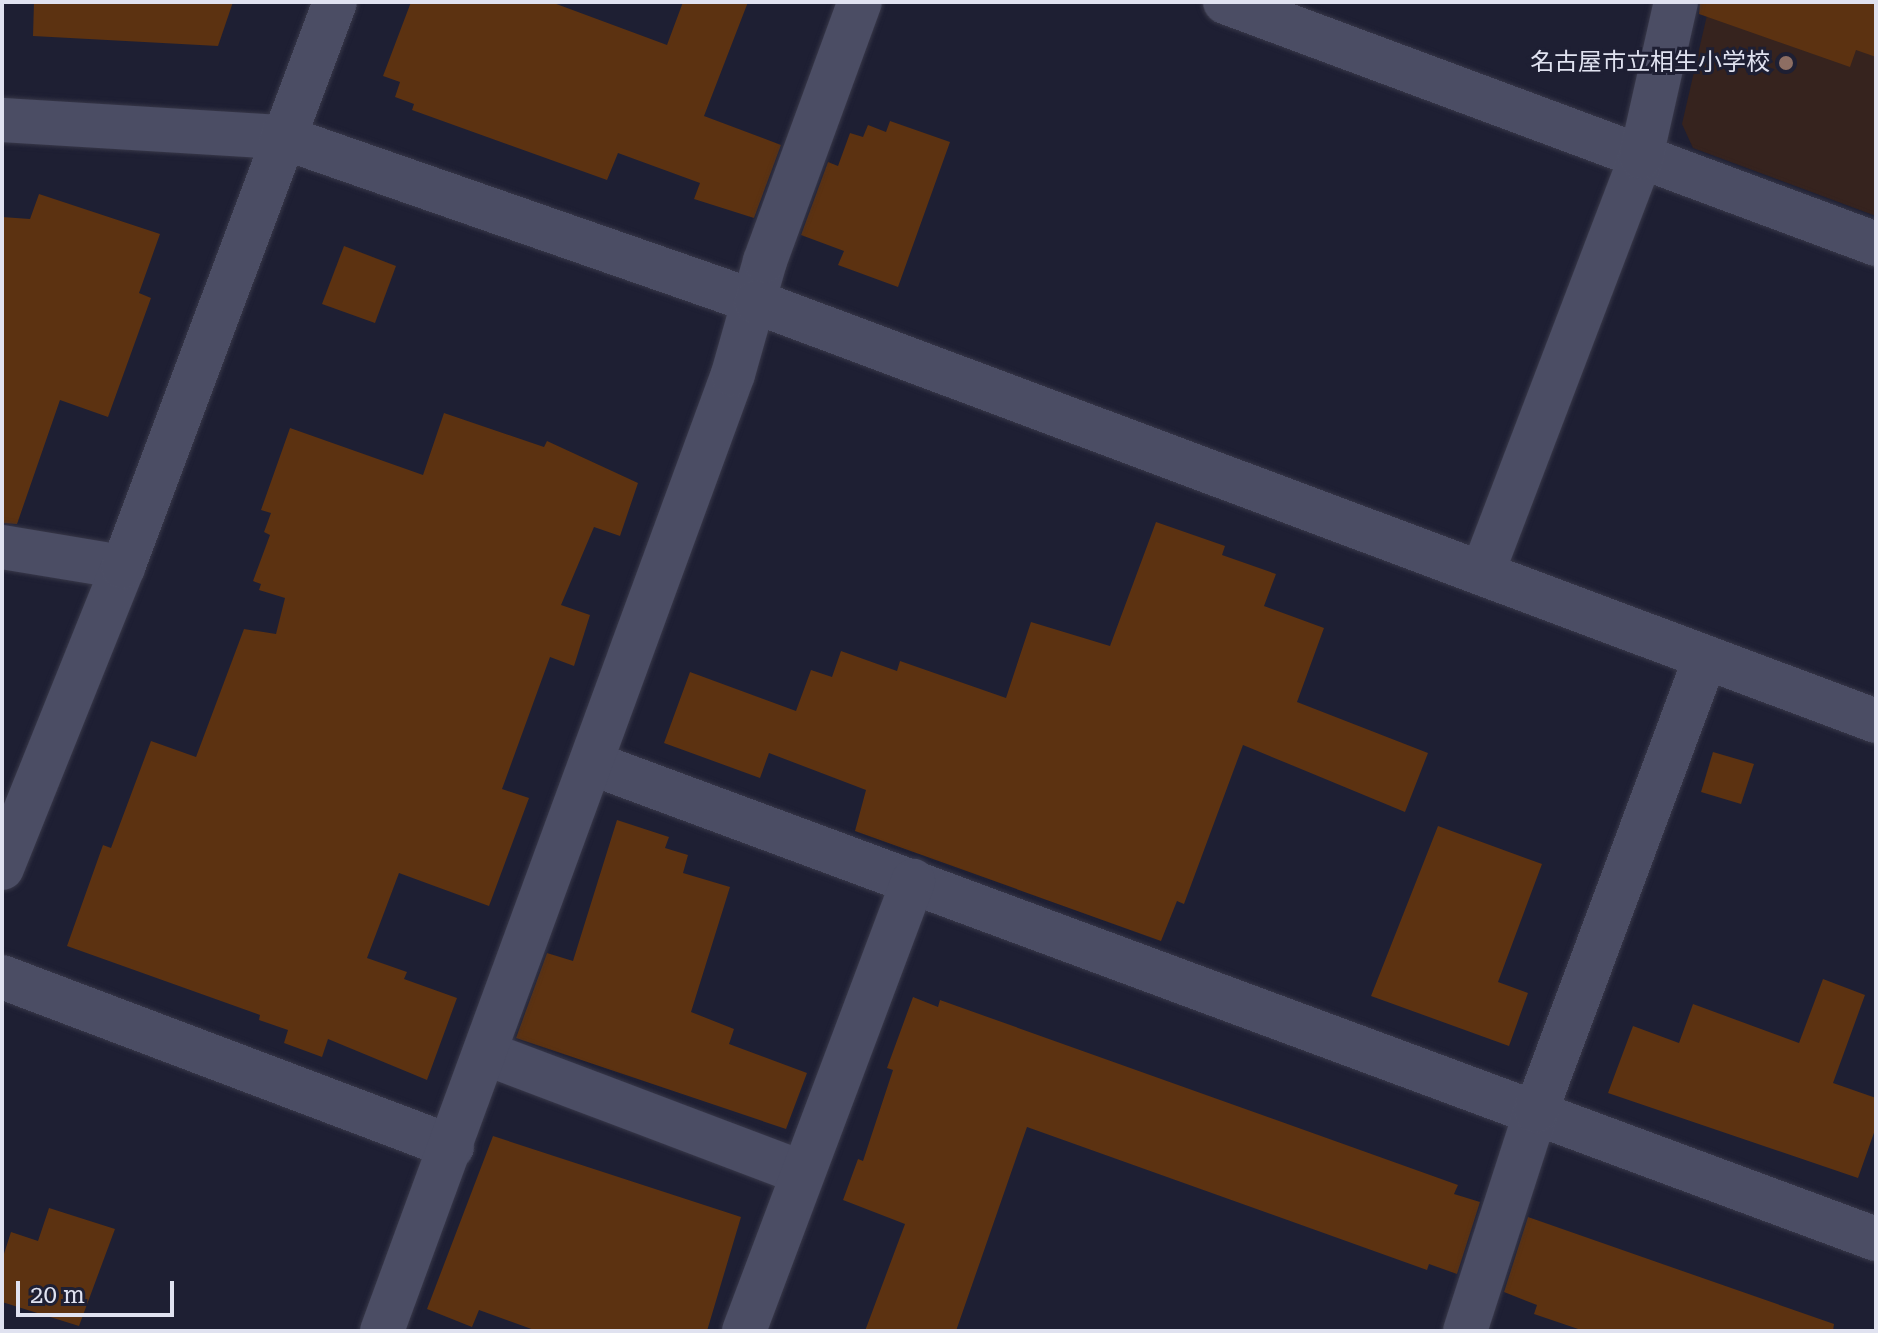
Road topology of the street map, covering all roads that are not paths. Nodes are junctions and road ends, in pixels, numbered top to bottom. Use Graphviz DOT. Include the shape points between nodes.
graph roads {
  1 [pos="335,2"];
  2 [pos="860,2"];
  3 [pos="1225,2"];
  4 [pos="1676,2"];
  5 [pos="1267,9"];
  6 [pos="2,120"];
  7 [pos="282,137"];
  8 [pos="1641,157"];
  9 [pos="1876,244"];
  10 [pos="756,302"];
  11 [pos="2,547"];
  12 [pos="123,567"];
  13 [pos="1483,571"];
  14 [pos="1705,658"];
  15 [pos="1876,721"];
  16 [pos="591,763"];
  17 [pos="2,868"];
  18 [pos="913,881"];
  19 [pos="2,977"];
  20 [pos="485,1053"];
  21 [pos="1536,1111"];
  22 [pos="452,1147"];
  23 [pos="800,1172"];
  24 [pos="1876,1239"];
  25 [pos="390,1329"];
  26 [pos="744,1331"];
  27 [pos="1465,1331"];
  1 -- 7 [label="street"];
  2 -- 10 [label="street" via="765,261"];
  3 -- 5 [label="street"];
  4 -- 8 [label="street"];
  5 -- 8 [label="street"];
  6 -- 7 [label="street"];
  7 -- 10 [label="street"];
  7 -- 12 [label="street"];
  8 -- 9 [label="street"];
  8 -- 13 [label="street"];
  10 -- 13 [label="street"];
  10 -- 16 [label="street"];
  11 -- 12 [label="street"];
  12 -- 17 [label="street"];
  13 -- 14 [label="street"];
  14 -- 15 [label="street"];
  14 -- 21 [label="street"];
  16 -- 18 [label="street"];
  16 -- 20 [label="street"];
  18 -- 21 [label="street"];
  18 -- 23 [label="street"];
  19 -- 22 [label="street"];
  20 -- 22 [label="street"];
  20 -- 23 [label="street"];
  21 -- 24 [label="street"];
  21 -- 27 [label="street"];
  22 -- 25 [label="street"];
  23 -- 26 [label="street"];
}
